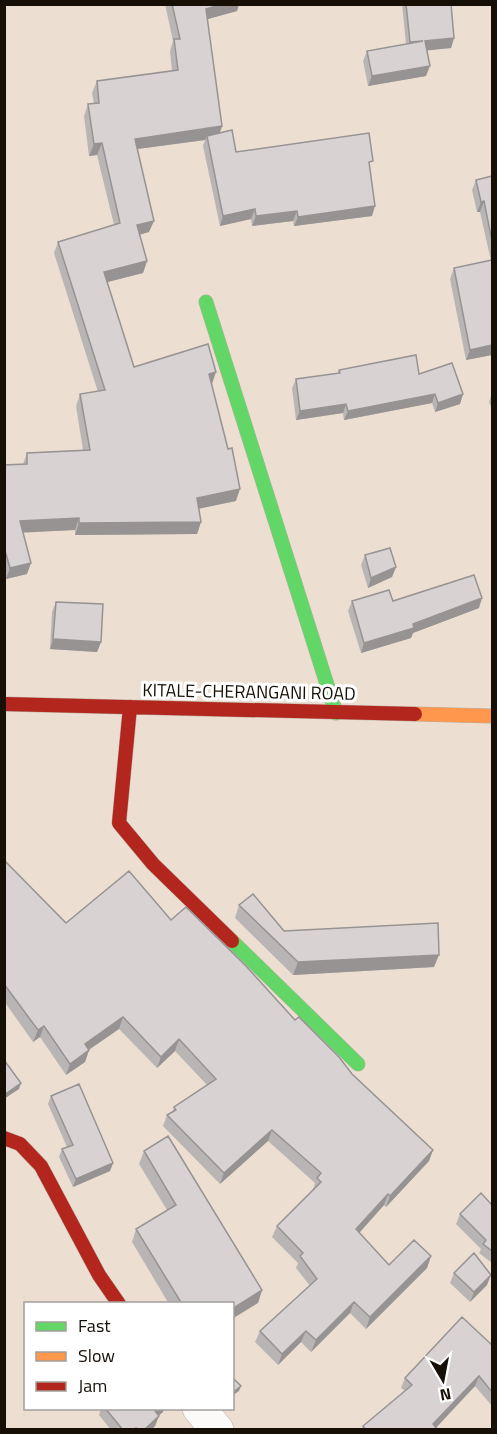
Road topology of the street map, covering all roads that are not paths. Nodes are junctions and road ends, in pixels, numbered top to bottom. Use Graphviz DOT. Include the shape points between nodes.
graph roads {
  1 [pos="206,302"];
  2 [pos="6,702"];
  3 [pos="130,707"];
  4 [pos="336,713"];
  5 [pos="492,716"];
  6 [pos="358,1064"];
  7 [pos="4,1138"];
  8 [pos="118,1302"];
  9 [pos="201,1410"];
  10 [pos="217,1430"];
  1 -- 4 [label="street"];
  2 -- 3 [label="street, KITALE-CHERANGANI ROAD"];
  3 -- 4 [label="street, KITALE-CHERANGANI ROAD"];
  3 -- 6 [label="street" via="119,824 153,864"];
  4 -- 5 [label="street, KITALE-CHERANGANI ROAD"];
  7 -- 8 [label="street" via="20,1144 41,1166"];
  9 -- 10 [label="street"];
}
